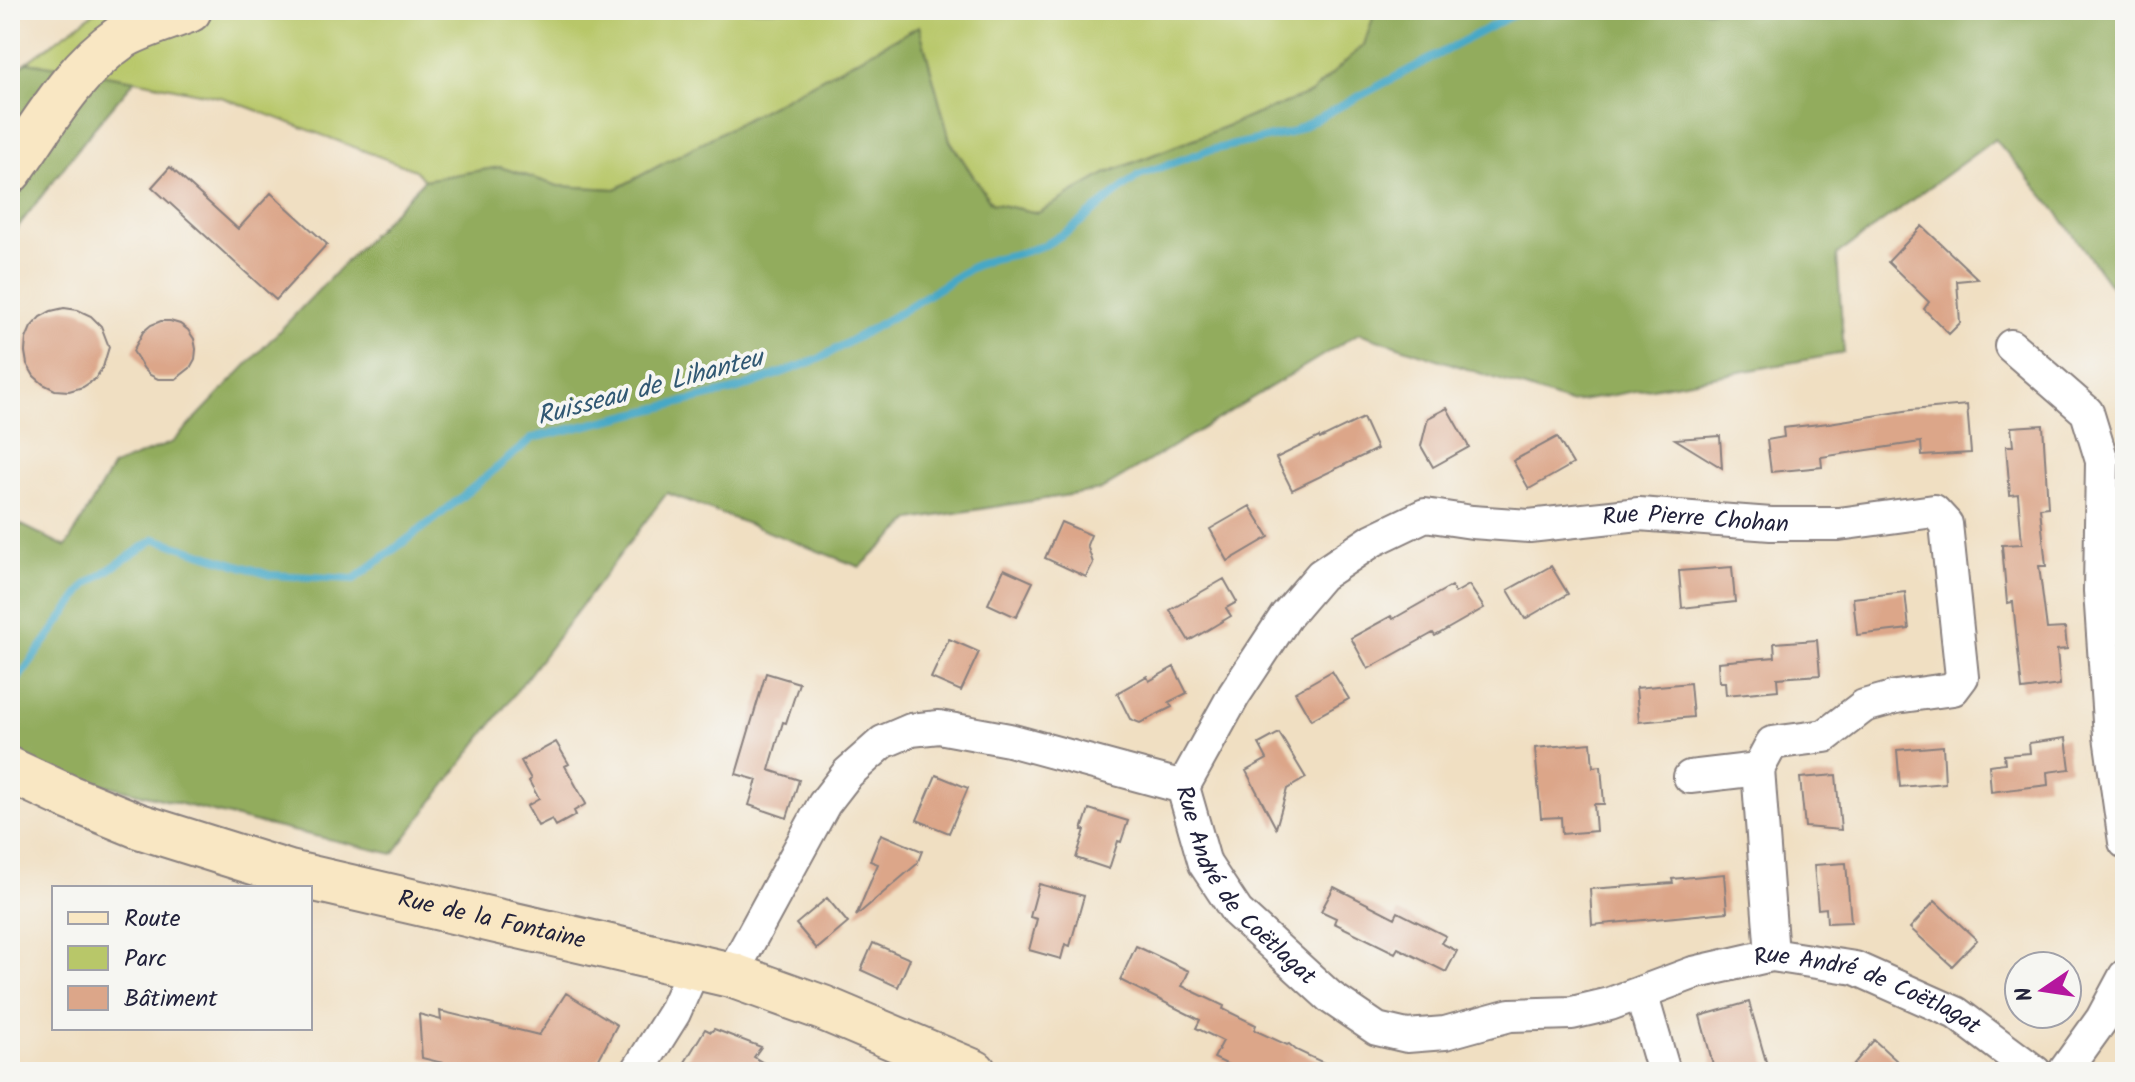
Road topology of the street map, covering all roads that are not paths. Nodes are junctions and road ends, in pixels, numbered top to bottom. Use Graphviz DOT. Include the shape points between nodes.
graph roads {
  1 [pos="189,10"];
  2 [pos="10,171"];
  3 [pos="2011,346"];
  4 [pos="1758,769"];
  5 [pos="10,770"];
  6 [pos="1690,777"];
  7 [pos="1183,787"];
  8 [pos="2125,842"];
  9 [pos="1772,955"];
  10 [pos="712,971"];
  11 [pos="2125,976"];
  12 [pos="1641,993"];
  13 [pos="637,1072"];
  14 [pos="974,1072"];
  15 [pos="1664,1072"];
  16 [pos="2035,1072"];
  17 [pos="2064,1072"];
  1 -- 2 [label="main road" via="123,36 93,60"];
  3 -- 8 [label="street" via="2087,412 2102,461 2100,591 2110,736"];
  4 -- 6 [label="street"];
  4 -- 7 [label="street, Rue Pierre Chohan" via="1772,743 1825,736 1864,706 1953,689 1962,677 1946,524 1934,511 1839,524 1639,514 1529,526 1425,515 1373,540 1321,575 1286,616 1234,695"];
  4 -- 9 [label="street"];
  5 -- 10 [label="main road, Rue de la Fontaine" via="139,826 289,873"];
  7 -- 10 [label="street, Rue André de Coëtlagat" via="1009,740 939,727 911,730 883,742 848,773"];
  7 -- 12 [label="street, Rue André de Coëtlagat" via="1205,864 1237,912 1330,997 1377,1029 1407,1036 1445,1033 1510,1015 1572,1013"];
  9 -- 12 [label="street, Rue André de Coëtlagat" via="1693,973"];
  9 -- 16 [label="street, Rue André de Coëtlagat" via="1855,968 1927,1000 1956,1013"];
  10 -- 13 [label="street, Rue André de Coëtlagat" via="674,1013"];
  10 -- 14 [label="main road, Rue de la Fontaine" via="823,1008"];
  11 -- 17 [label="street"];
  12 -- 15 [label="street"];
}
